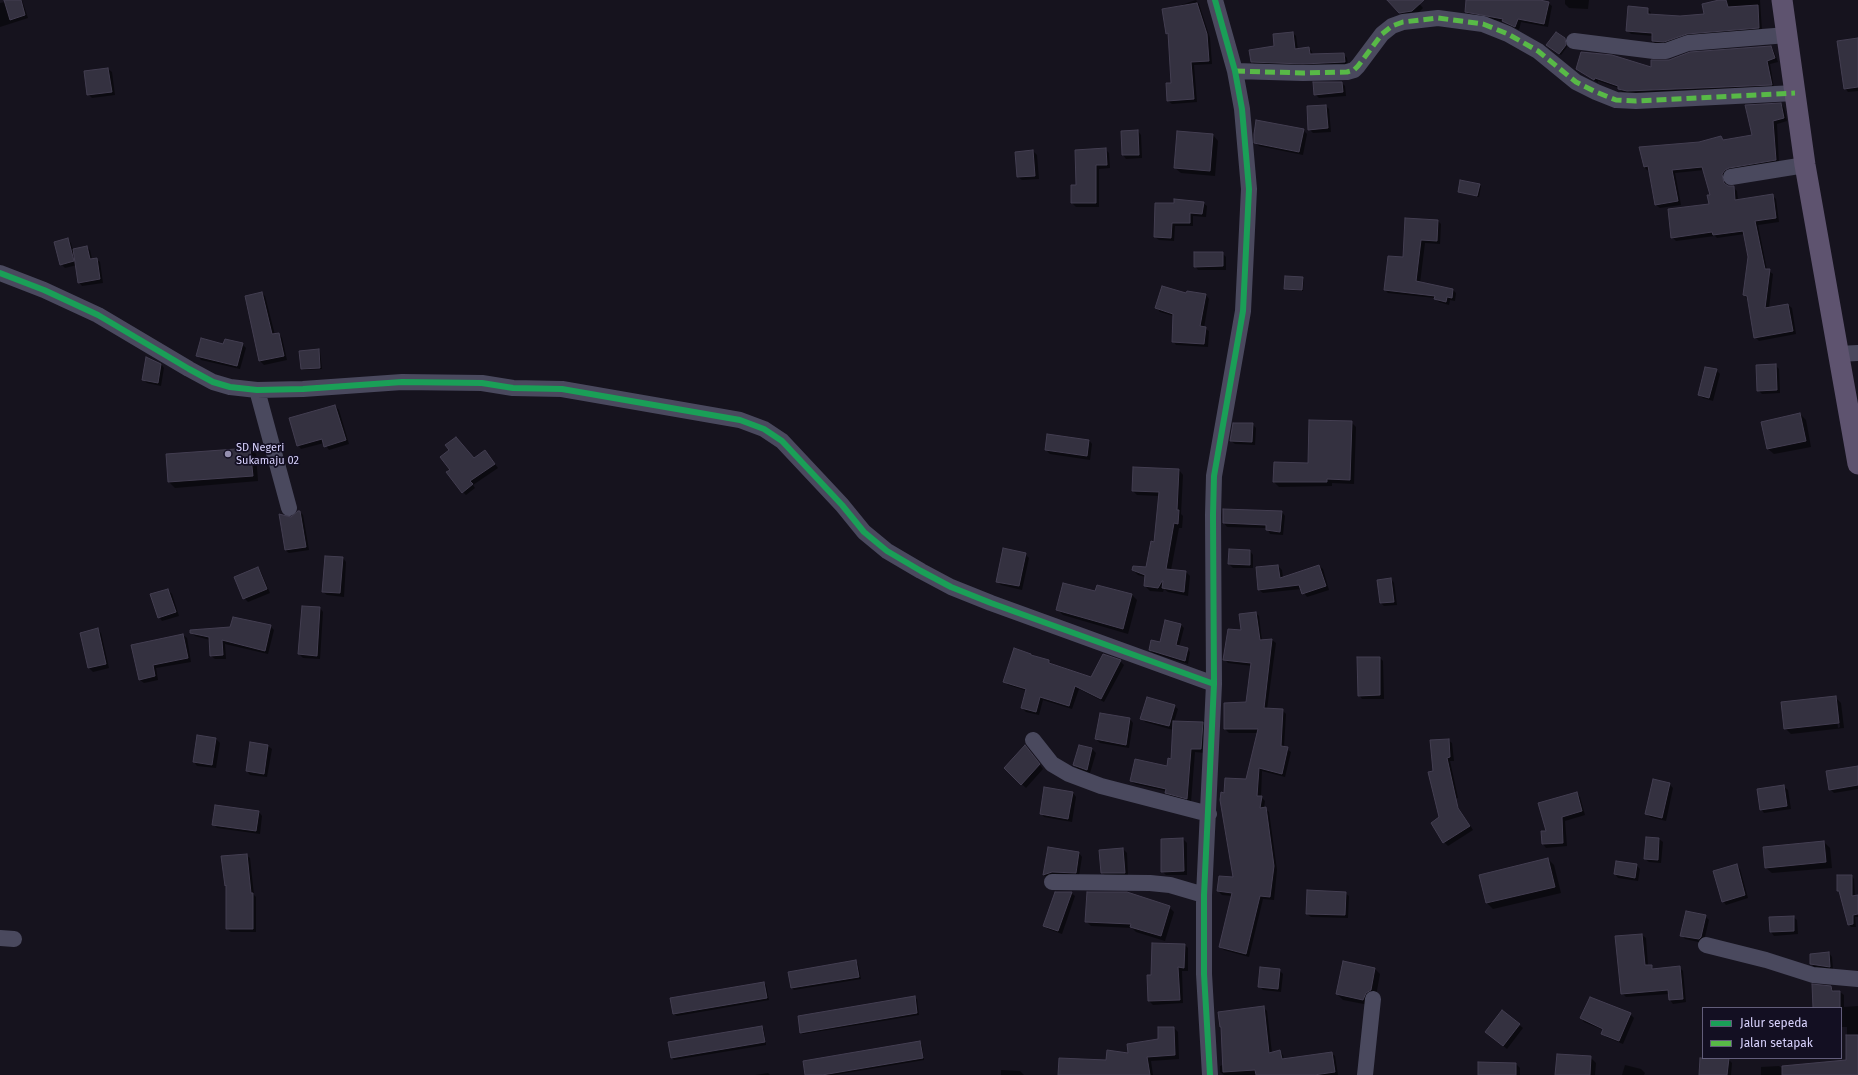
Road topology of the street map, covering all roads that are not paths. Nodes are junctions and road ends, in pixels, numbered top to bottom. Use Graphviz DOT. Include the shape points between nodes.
graph roads {
  1 [pos="1215,0"];
  2 [pos="1782,0"];
  3 [pos="1787,35"];
  4 [pos="1574,41"];
  5 [pos="1235,71"];
  6 [pos="1795,93"];
  7 [pos="1805,165"];
  8 [pos="1731,177"];
  9 [pos="0,273"];
  10 [pos="1848,353"];
  11 [pos="257,390"];
  12 [pos="1858,458"];
  13 [pos="289,508"];
  14 [pos="1214,684"];
  15 [pos="1033,740"];
  16 [pos="1209,814"];
  17 [pos="1052,882"];
  18 [pos="1204,895"];
  19 [pos="1706,945"];
  20 [pos="1858,979"];
  21 [pos="1373,999"];
  22 [pos="1210,1075"];
  23 [pos="1365,1075"];
  1 -- 5 [label="street"];
  2 -- 3 [label="main road"];
  3 -- 4 [label="street" via="1688,43 1666,51"];
  3 -- 6 [label="main road"];
  5 -- 6 [label="street" via="1347,72 1358,66 1382,34 1392,26 1402,22 1438,18 1483,24 1508,34 1538,51 1576,82 1616,100"];
  5 -- 14 [label="street" via="1242,109 1249,189 1244,311 1214,476"];
  6 -- 7 [label="main road"];
  7 -- 8 [label="street"];
  7 -- 10 [label="main road"];
  9 -- 11 [label="street" via="98,315 213,382"];
  10 -- 12 [label="main road"];
  11 -- 13 [label="street"];
  11 -- 14 [label="street" via="402,382 482,383 513,388 562,389 740,420 764,429 782,441 864,532 887,551 921,571 951,587 991,603"];
  14 -- 16 [label="street"];
  15 -- 16 [label="street" via="1052,764 1069,774 1101,786"];
  16 -- 18 [label="street"];
  17 -- 18 [label="street" via="1150,883 1170,885"];
  18 -- 22 [label="street" via="1204,974"];
  19 -- 20 [label="street" via="1766,960 1813,976"];
  21 -- 23 [label="street"];
}
